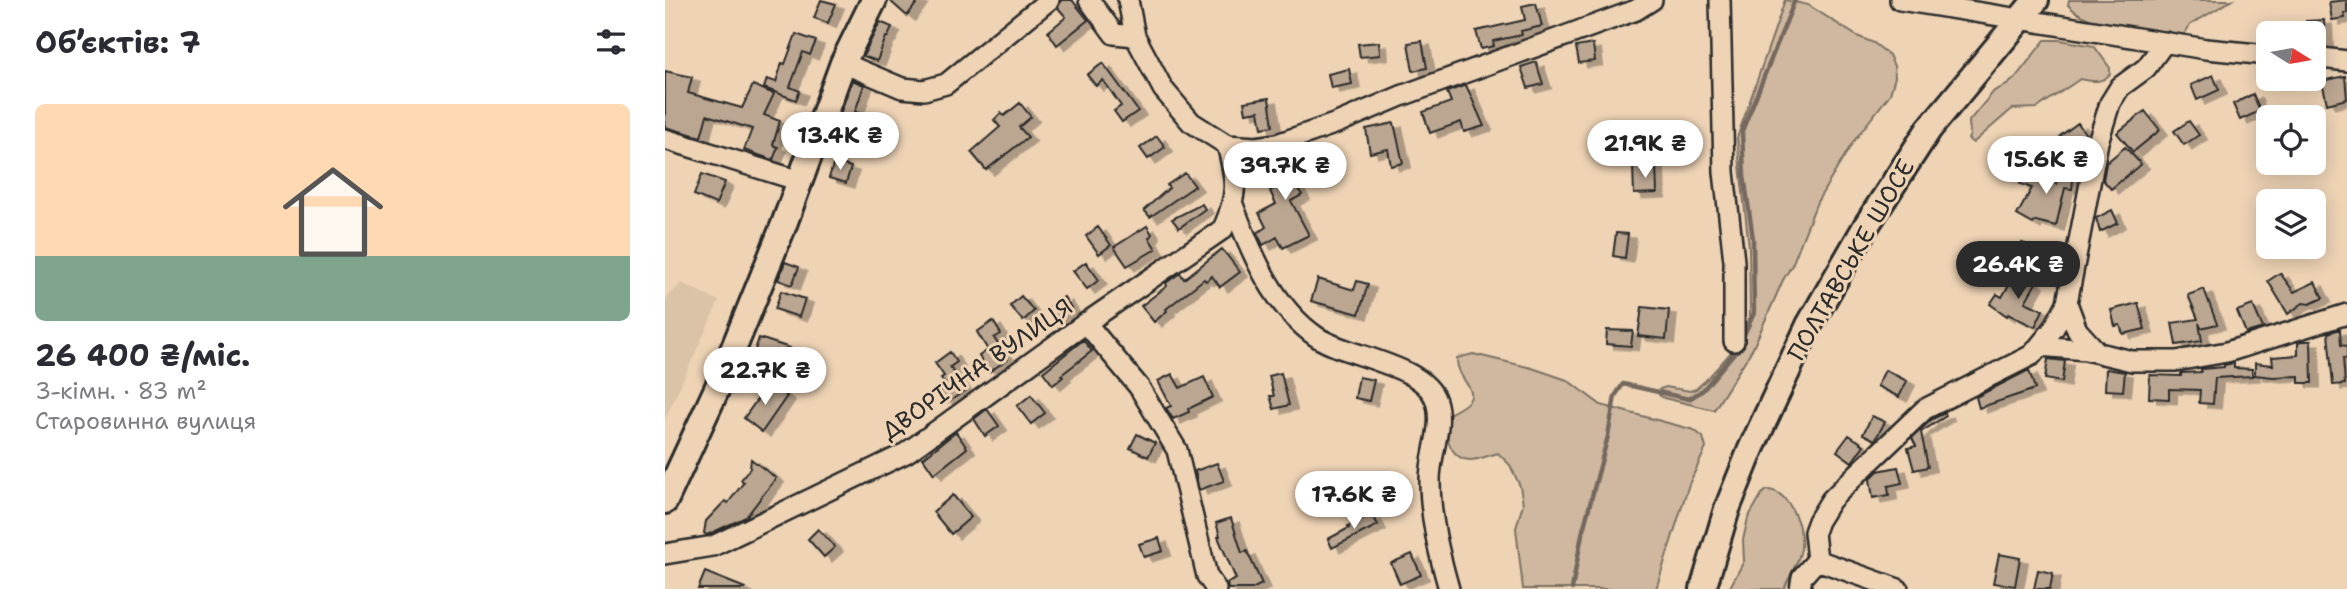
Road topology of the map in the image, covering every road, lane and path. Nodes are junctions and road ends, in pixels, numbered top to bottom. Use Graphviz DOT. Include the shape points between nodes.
graph roads {
  1 [pos="874,0"];
  2 [pos="1049,0"];
  3 [pos="1089,0"];
  4 [pos="1128,0"];
  5 [pos="1652,0"];
  6 [pos="1720,0"];
  7 [pos="1900,0"];
  8 [pos="2028,9"];
  9 [pos="1135,36"];
  10 [pos="2165,42"];
  11 [pos="2256,53"];
  12 [pos="2326,59"];
  13 [pos="2347,61"];
  14 [pos="843,63"];
  15 [pos="665,139"];
  16 [pos="1227,145"];
  17 [pos="800,181"];
  18 [pos="1233,205"];
  19 [pos="2067,303"];
  20 [pos="2347,314"];
  21 [pos="1086,323"];
  22 [pos="1734,341"];
  23 [pos="2040,346"];
  24 [pos="2098,353"];
  25 [pos="665,502"];
  26 [pos="665,554"];
  27 [pos="1817,560"];
  28 [pos="1216,589"];
  29 [pos="1449,589"];
  30 [pos="1703,589"];
  31 [pos="1800,589"];
  32 [pos="1898,589"];
  1 -- 14 [label="main road"];
  2 -- 14 [label="street" via="946,84 924,90 902,88"];
  3 -- 9 [label="street" via="1114,34"];
  4 -- 9 [label="street"];
  5 -- 16 [label="street" via="1636,10 1277,144"];
  6 -- 22 [label="street"];
  7 -- 8 [label="street"];
  8 -- 10 [label="street"];
  8 -- 30 [label="main road, ПОЛТАВСЬКЕ ШОСЕ" via="1929,129 1809,325 1751,449"];
  9 -- 16 [label="street" via="1163,89 1191,122"];
  10 -- 11 [label="street"];
  10 -- 19 [label="street" via="2110,103 2098,142"];
  12 -- 13 [label="street"];
  14 -- 17 [label="main road"];
  15 -- 17 [label="street"];
  16 -- 18 [label="street, ДВОРІЧНА ВУЛИЦЯ" via="1236,177"];
  17 -- 25 [label="main road" via="720,382"];
  18 -- 21 [label="street, ДВОРІЧНА ВУЛИЦЯ" via="1223,229"];
  18 -- 29 [label="street" via="1250,249 1277,296 1299,321 1318,338 1421,380 1436,399 1439,418 1430,479 1437,547"];
  19 -- 23 [label="street"];
  19 -- 24 [label="street" via="2077,330"];
  20 -- 24 [label="street" via="2228,352 2175,361"];
  21 -- 26 [label="street, ДВОРІЧНА ВУЛИЦЯ" via="907,453 713,546"];
  21 -- 28 [label="street" via="1139,387 1177,450 1207,576"];
  23 -- 24 [label="street"];
  23 -- 27 [label="street" via="2032,355 1925,409 1876,456 1831,500 1818,521 1814,533"];
  27 -- 31 [label="street"];
  27 -- 32 [label="street"];
}
